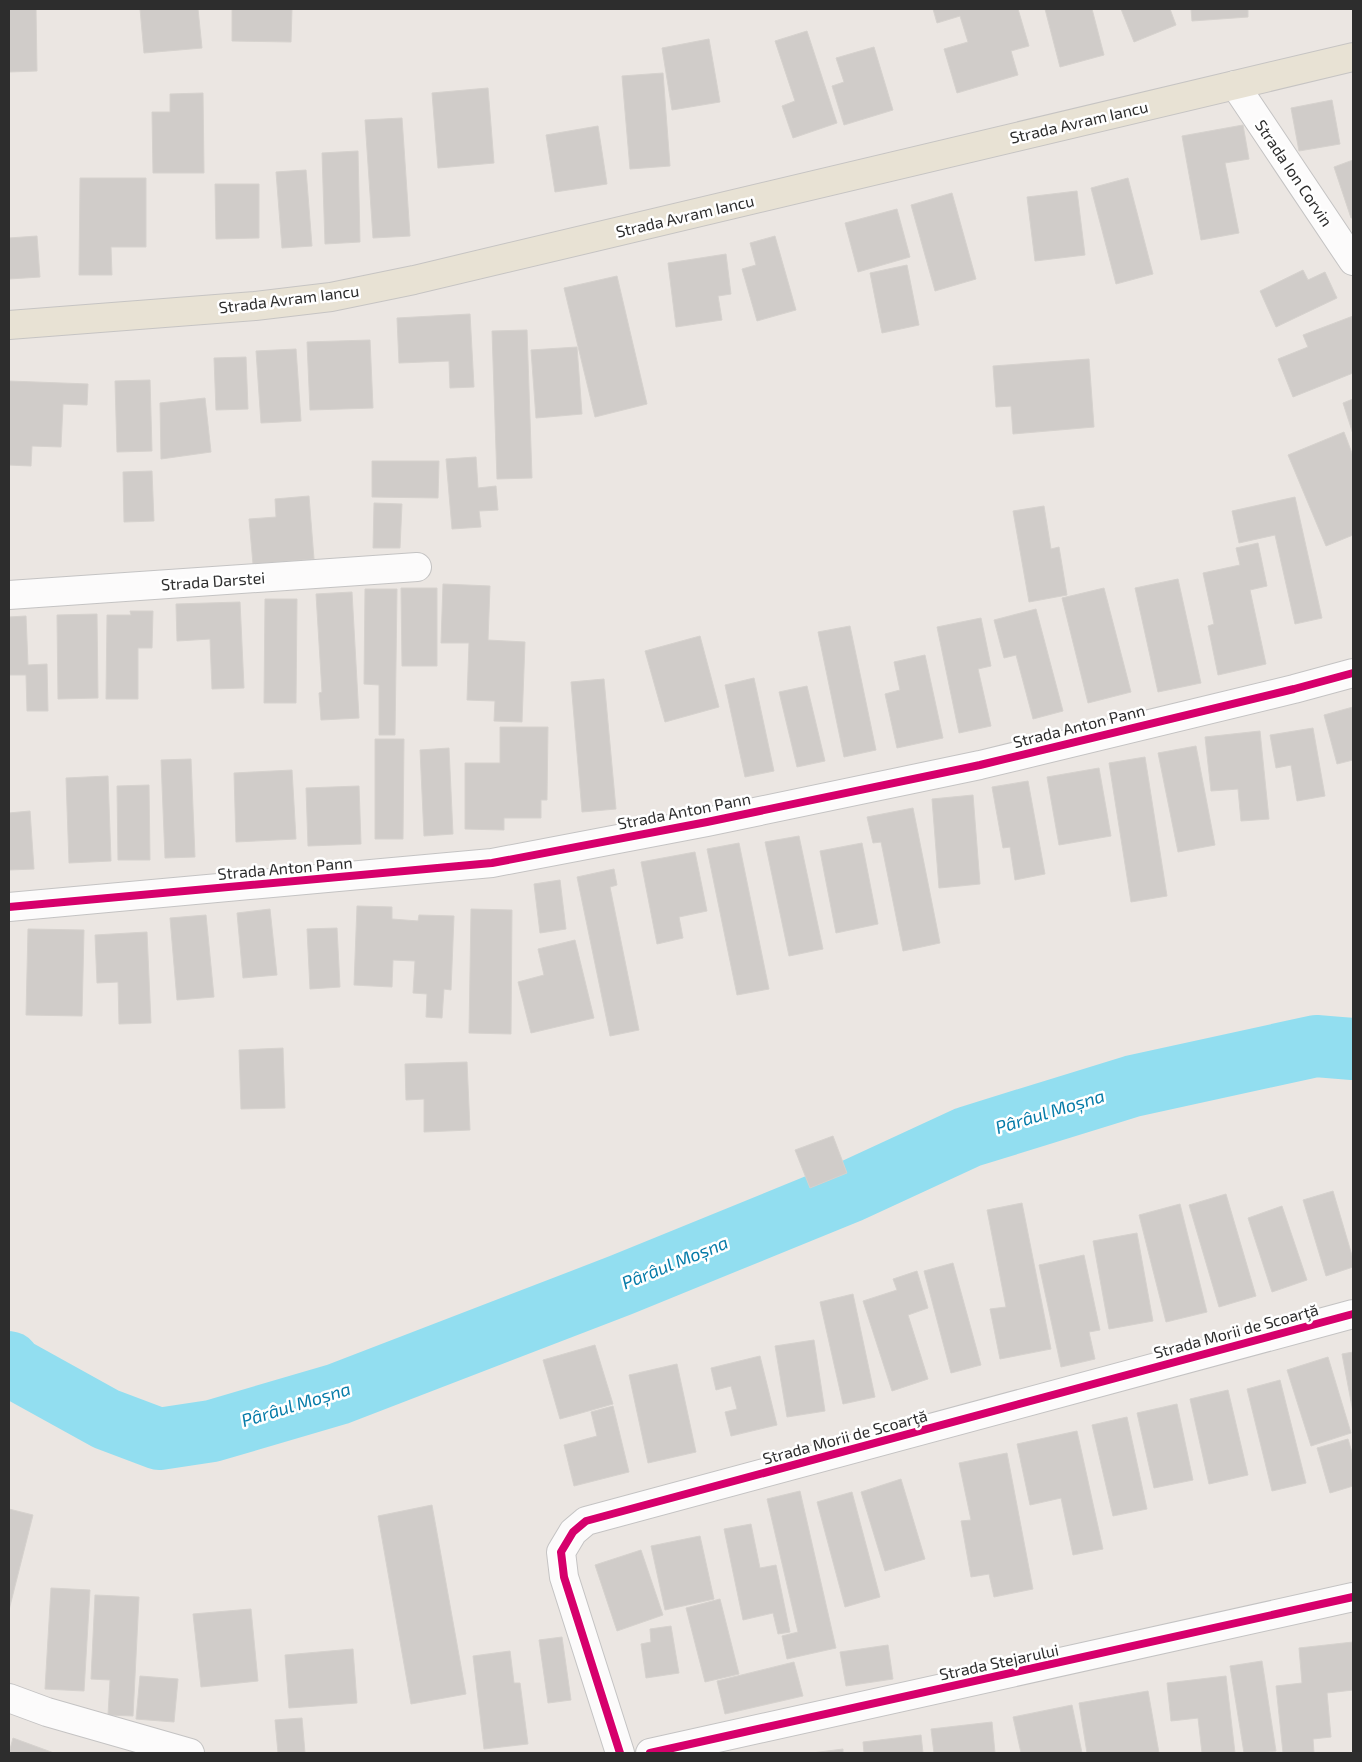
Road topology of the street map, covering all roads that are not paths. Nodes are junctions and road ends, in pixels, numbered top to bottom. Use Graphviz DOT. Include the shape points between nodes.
graph roads {
  1 [pos="1353,57"];
  2 [pos="1236,85"];
  3 [pos="1353,261"];
  4 [pos="9,325"];
  5 [pos="417,567"];
  6 [pos="9,595"];
  7 [pos="1353,673"];
  8 [pos="9,907"];
  9 [pos="1353,1314"];
  10 [pos="1353,1598"];
  11 [pos="9,1698"];
  12 [pos="190,1753"];
  13 [pos="620,1753"];
  14 [pos="650,1753"];
  1 -- 2 [label="main road, Strada Avram Iancu"];
  2 -- 3 [label="street, Strada Ion Corvin"];
  2 -- 4 [label="main road, Strada Avram Iancu" via="331,297"];
  5 -- 6 [label="street, Strada Darstei"];
  7 -- 8 [label="street, Strada Anton Pann" via="980,765 707,822 492,862"];
  9 -- 13 [label="street, Strada Morii de Scoarţă" via="586,1521 573,1532 561,1552 564,1577"];
  10 -- 14 [label="street, Strada Stejarului"];
  11 -- 12 [label="street"];
}
